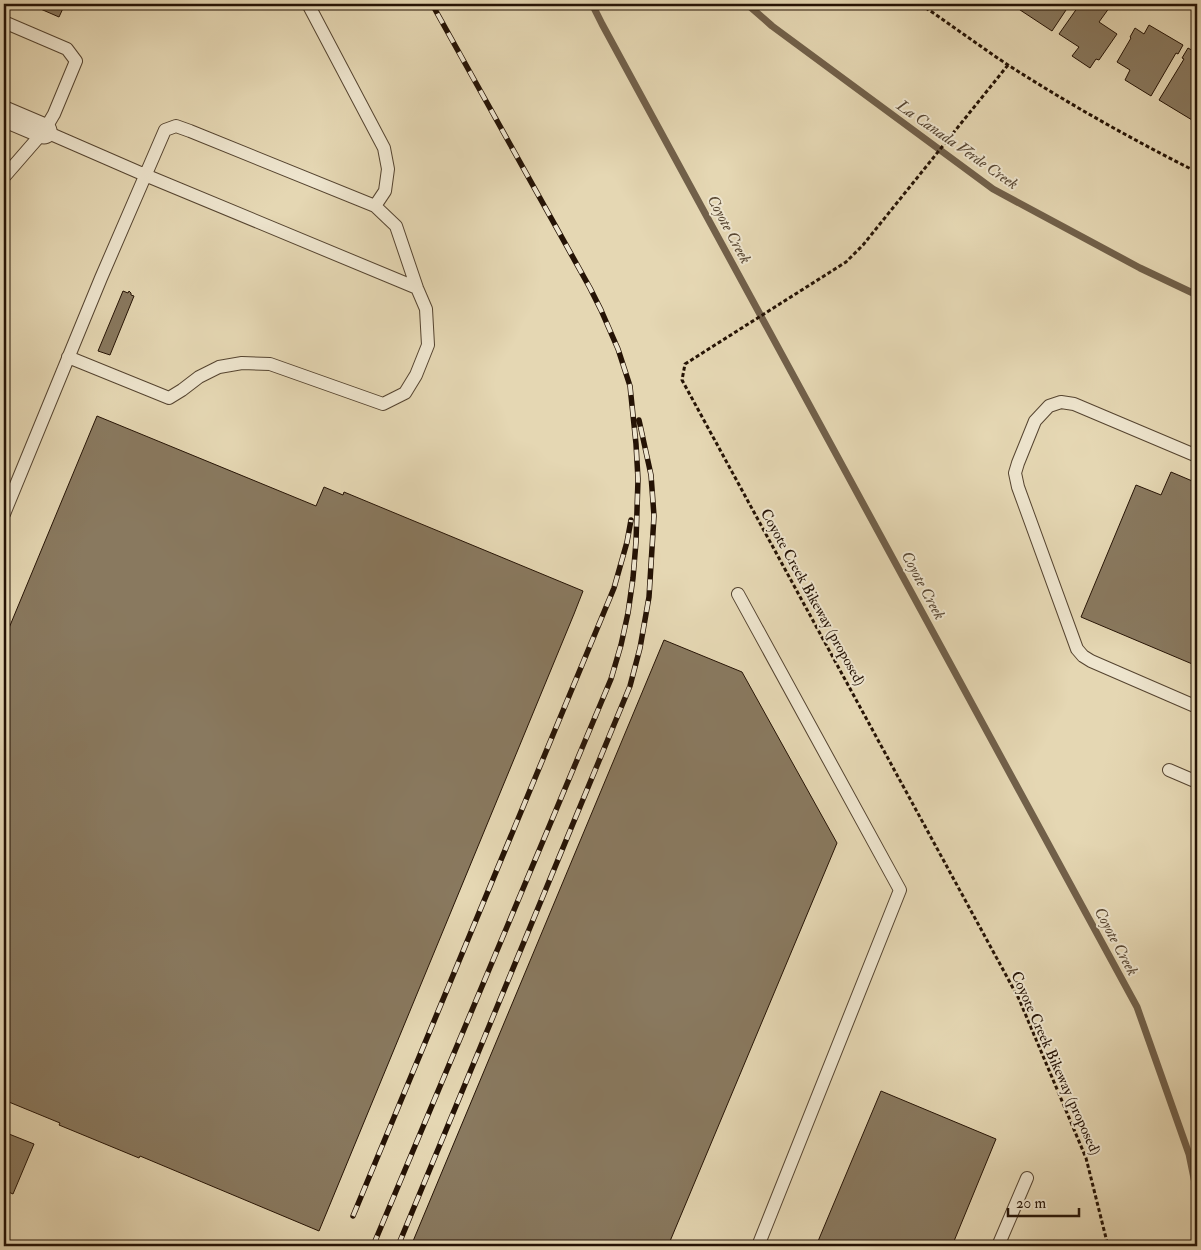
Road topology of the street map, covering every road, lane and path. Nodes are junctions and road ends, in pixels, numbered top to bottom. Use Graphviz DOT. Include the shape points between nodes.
graph roads {
  1 [pos="308,4"];
  2 [pos="920,4"];
  3 [pos="4,22"];
  4 [pos="1008,64"];
  5 [pos="4,114"];
  6 [pos="44,131"];
  7 [pos="1197,172"];
  8 [pos="145,175"];
  9 [pos="4,176"];
  10 [pos="375,206"];
  11 [pos="417,288"];
  12 [pos="68,357"];
  13 [pos="1197,456"];
  14 [pos="4,514"];
  15 [pos="738,594"];
  16 [pos="1197,706"];
  17 [pos="1169,770"];
  18 [pos="1197,782"];
  19 [pos="1027,1178"];
  20 [pos="758,1246"];
  21 [pos="998,1246"];
  22 [pos="1108,1246"];
  1 -- 10 [label="lane" via="384,148 388,169 385,191"];
  2 -- 4 [label="path"];
  3 -- 6 [label="lane" via="67,49 76,61"];
  4 -- 7 [label="path" via="1089,114"];
  4 -- 22 [label="path, Coyote Creek Bikeway (proposed)" via="846,262 685,364 682,380 1019,999 1086,1158"];
  5 -- 6 [label="street"];
  6 -- 8 [label="lane"];
  6 -- 9 [label="lane"];
  8 -- 10 [label="lane" via="165,130 176,126"];
  8 -- 11 [label="lane"];
  8 -- 12 [label="lane"];
  10 -- 11 [label="lane" via="396,226"];
  11 -- 12 [label="lane" via="426,309 428,345 405,393 382,404 270,364 242,363 219,367 199,376 169,398"];
  12 -- 14 [label="lane"];
  13 -- 16 [label="lane" via="1074,404 1061,402 1049,406 1035,421 1015,473 1077,649 1091,661"];
  15 -- 20 [label="lane" via="900,890"];
  17 -- 18 [label="lane"];
  19 -- 21 [label="lane"];
}
